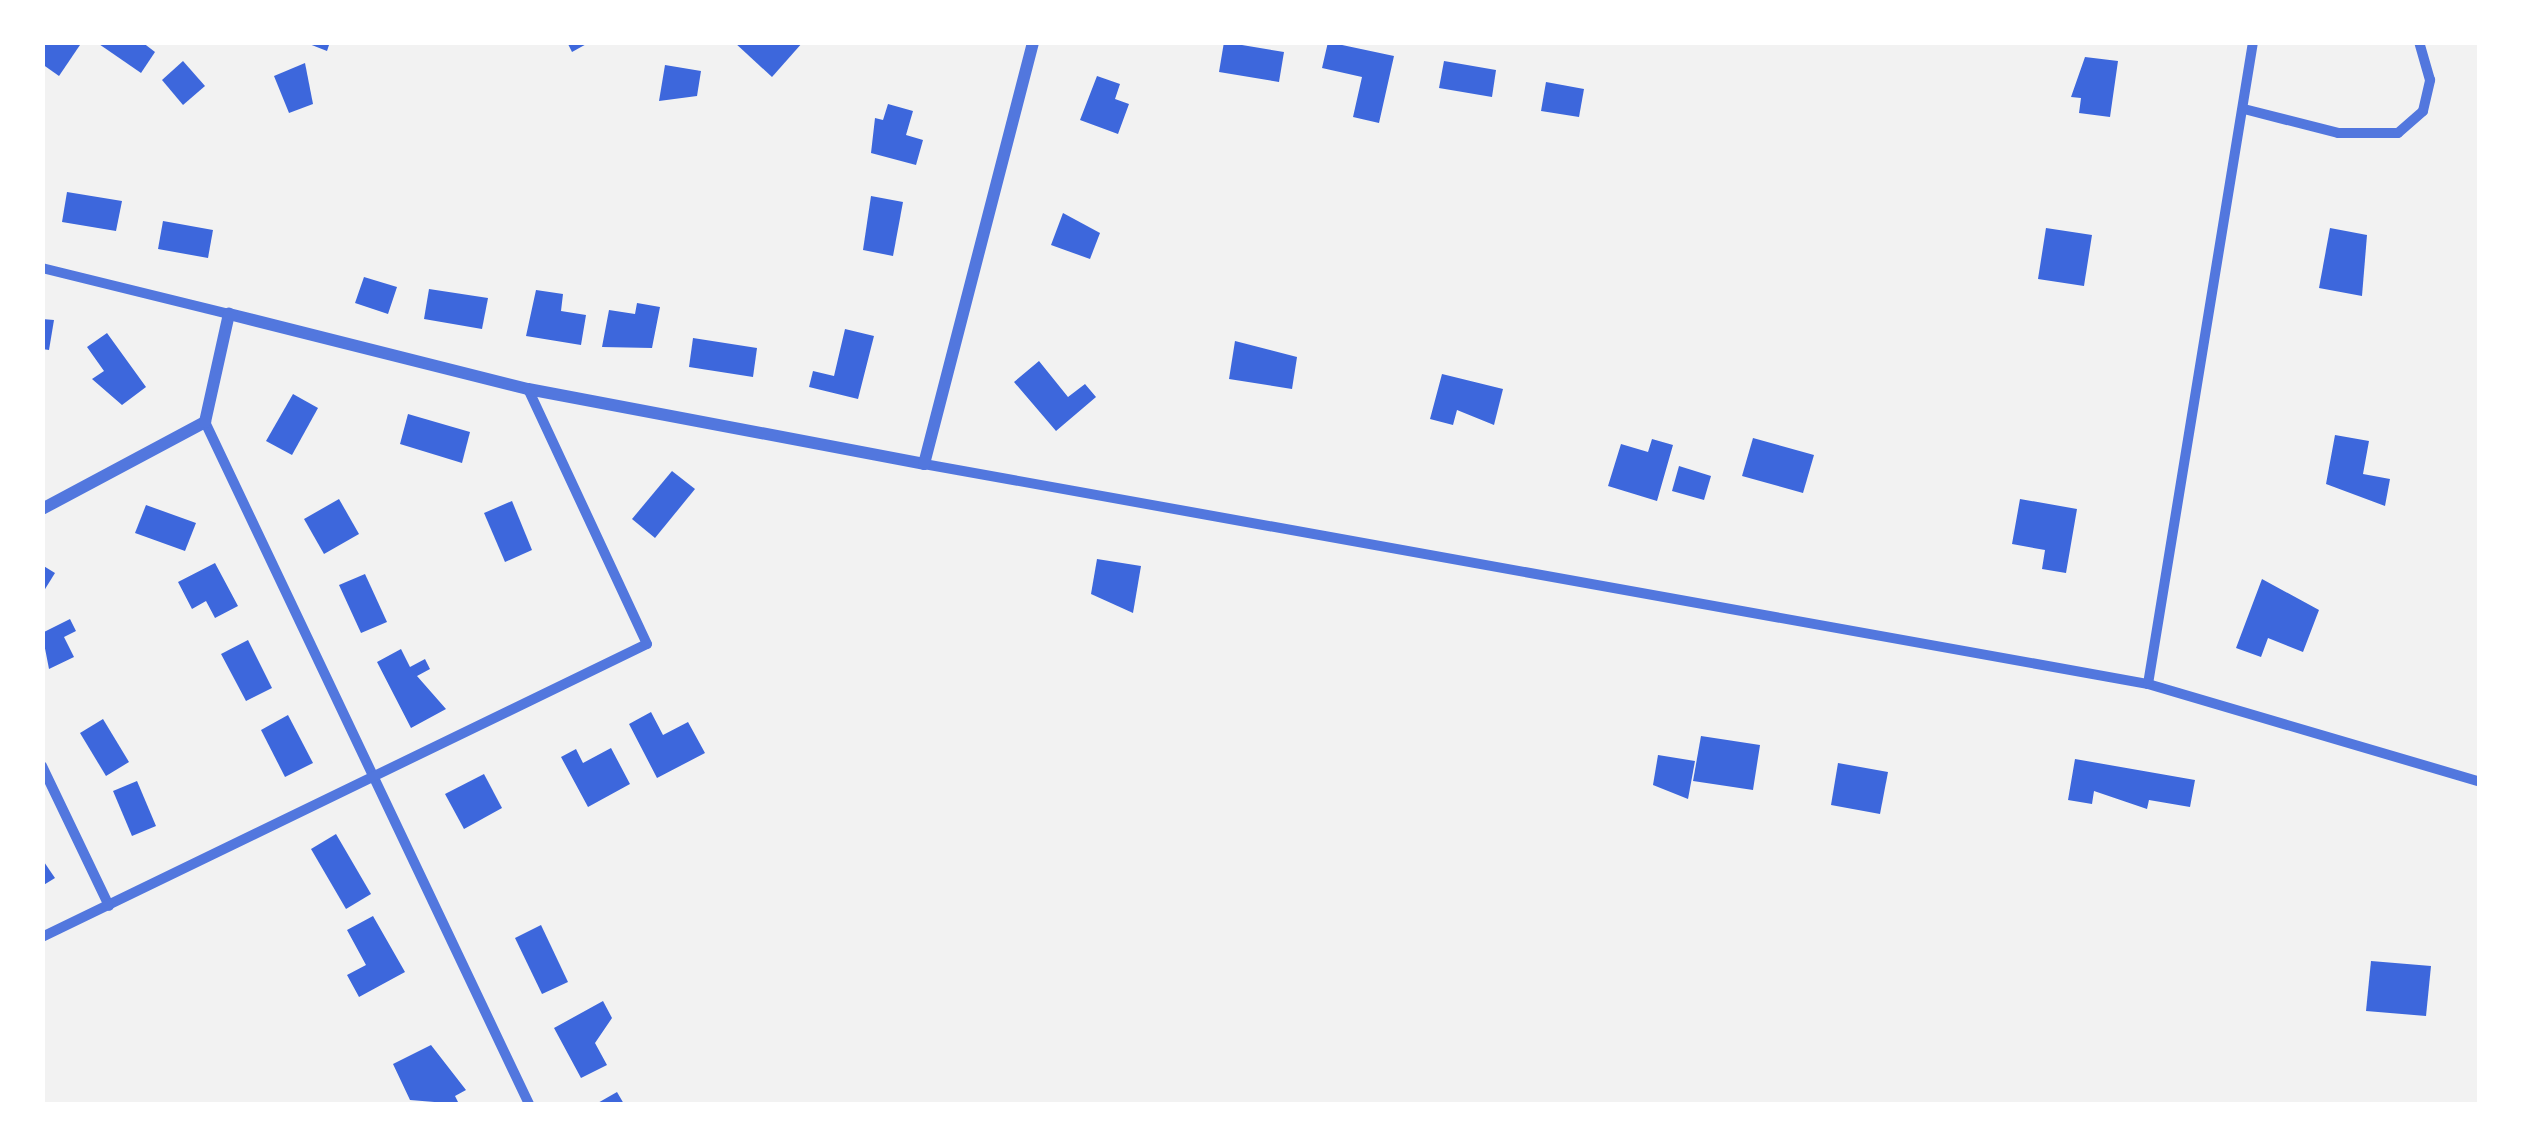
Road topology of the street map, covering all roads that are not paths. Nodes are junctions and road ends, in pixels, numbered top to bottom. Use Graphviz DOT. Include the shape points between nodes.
graph roads {
  1 [pos="1033,42"];
  2 [pos="2253,42"];
  3 [pos="2419,42"];
  4 [pos="2244,109"];
  5 [pos="42,268"];
  6 [pos="230,314"];
  7 [pos="528,389"];
  8 [pos="205,422"];
  9 [pos="924,464"];
  10 [pos="42,509"];
  11 [pos="2148,684"];
  12 [pos="42,766"];
  13 [pos="374,782"];
  14 [pos="2480,782"];
  15 [pos="109,906"];
  16 [pos="42,937"];
  17 [pos="528,1104"];
  1 -- 9 [label="street"];
  2 -- 4 [label="street"];
  3 -- 4 [label="street" via="2430,80 2423,111 2398,133 2338,133"];
  4 -- 11 [label="street"];
  5 -- 6 [label="street"];
  6 -- 7 [label="street"];
  6 -- 8 [label="street"];
  7 -- 9 [label="street"];
  7 -- 13 [label="street" via="647,644"];
  8 -- 10 [label="street"];
  8 -- 13 [label="street"];
  9 -- 11 [label="street"];
  11 -- 14 [label="street"];
  12 -- 15 [label="street"];
  13 -- 15 [label="street"];
  13 -- 17 [label="street"];
  15 -- 16 [label="street"];
}
